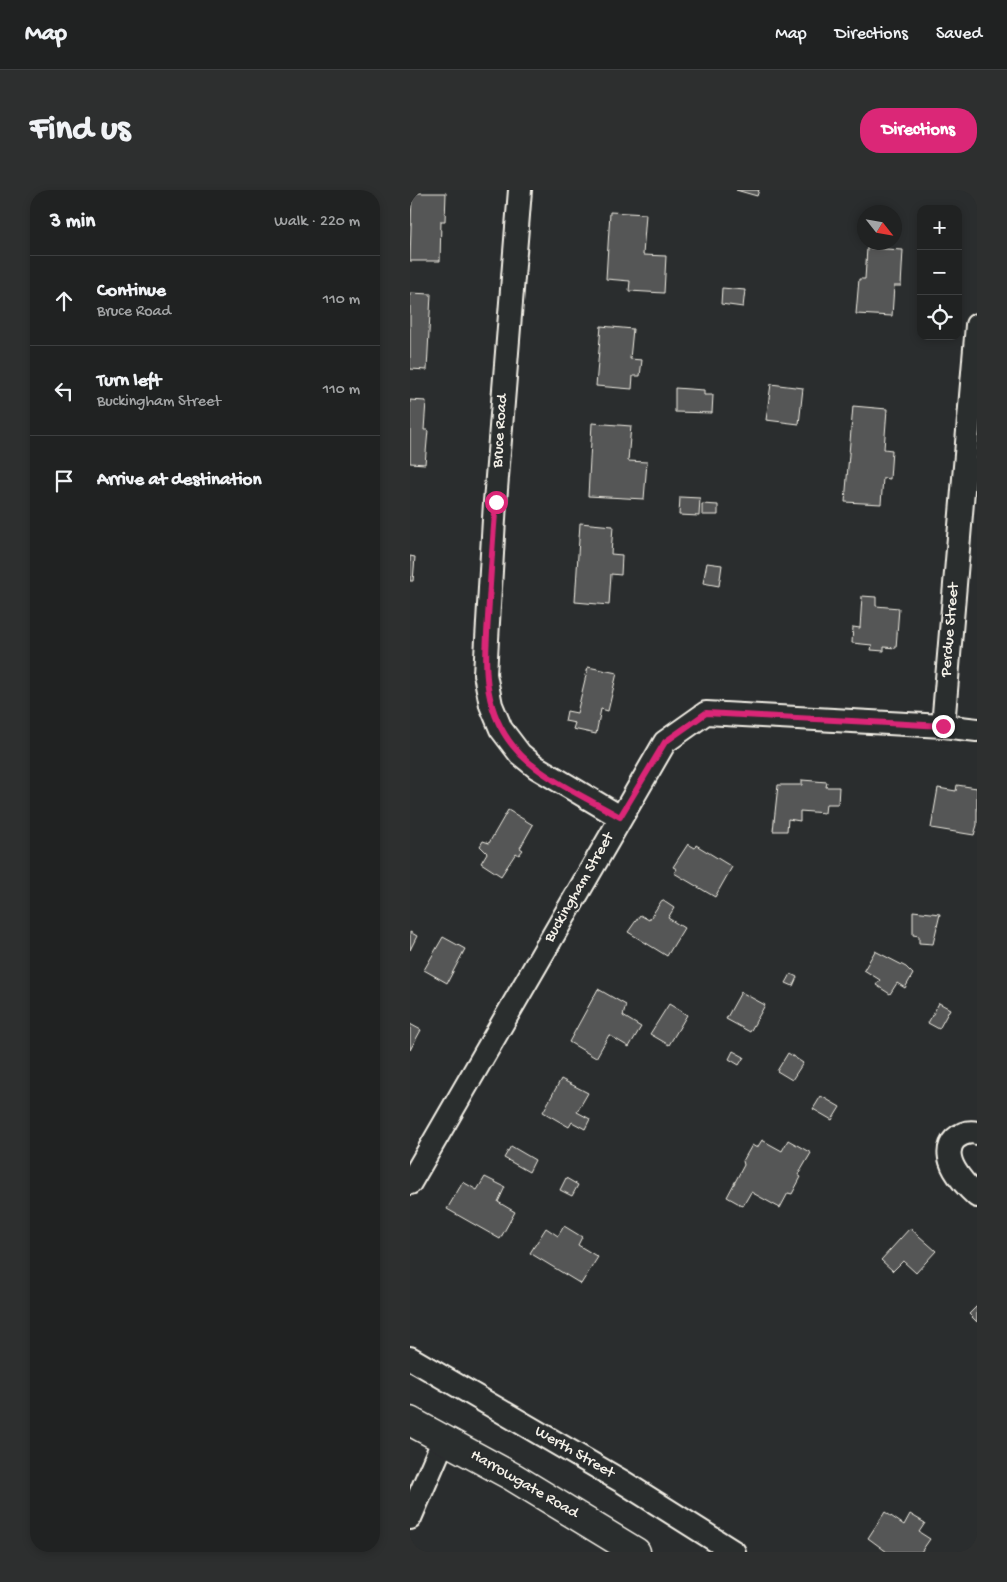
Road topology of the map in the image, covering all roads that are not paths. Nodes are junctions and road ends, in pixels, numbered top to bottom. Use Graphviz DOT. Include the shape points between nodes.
graph roads {
  1 [pos="520,190"];
  2 [pos="977,325"];
  3 [pos="943,726"];
  4 [pos="977,730"];
  5 [pos="620,817"];
  6 [pos="977,1133"];
  7 [pos="410,1183"];
  8 [pos="975,1187"];
  9 [pos="410,1358"];
  10 [pos="410,1421"];
  11 [pos="444,1439"];
  12 [pos="410,1518"];
  13 [pos="636,1552"];
  14 [pos="734,1552"];
  1 -- 5 [label="street, Bruce Road" via="485,674 491,705 501,729 520,754 536,768"];
  2 -- 3 [label="street, Perdue Street"];
  3 -- 4 [label="street, Buckingham Street"];
  3 -- 5 [label="street, Buckingham Street" via="706,713 665,742"];
  5 -- 7 [label="street, Buckingham Street"];
  6 -- 8 [label="street" via="961,1134 953,1141 950,1152 956,1172"];
  9 -- 14 [label="street, Werth Street" via="623,1482"];
  10 -- 11 [label="main road, Harrowgate Road"];
  11 -- 12 [label="street"];
  11 -- 13 [label="main road, Harrowgate Road"];
}
